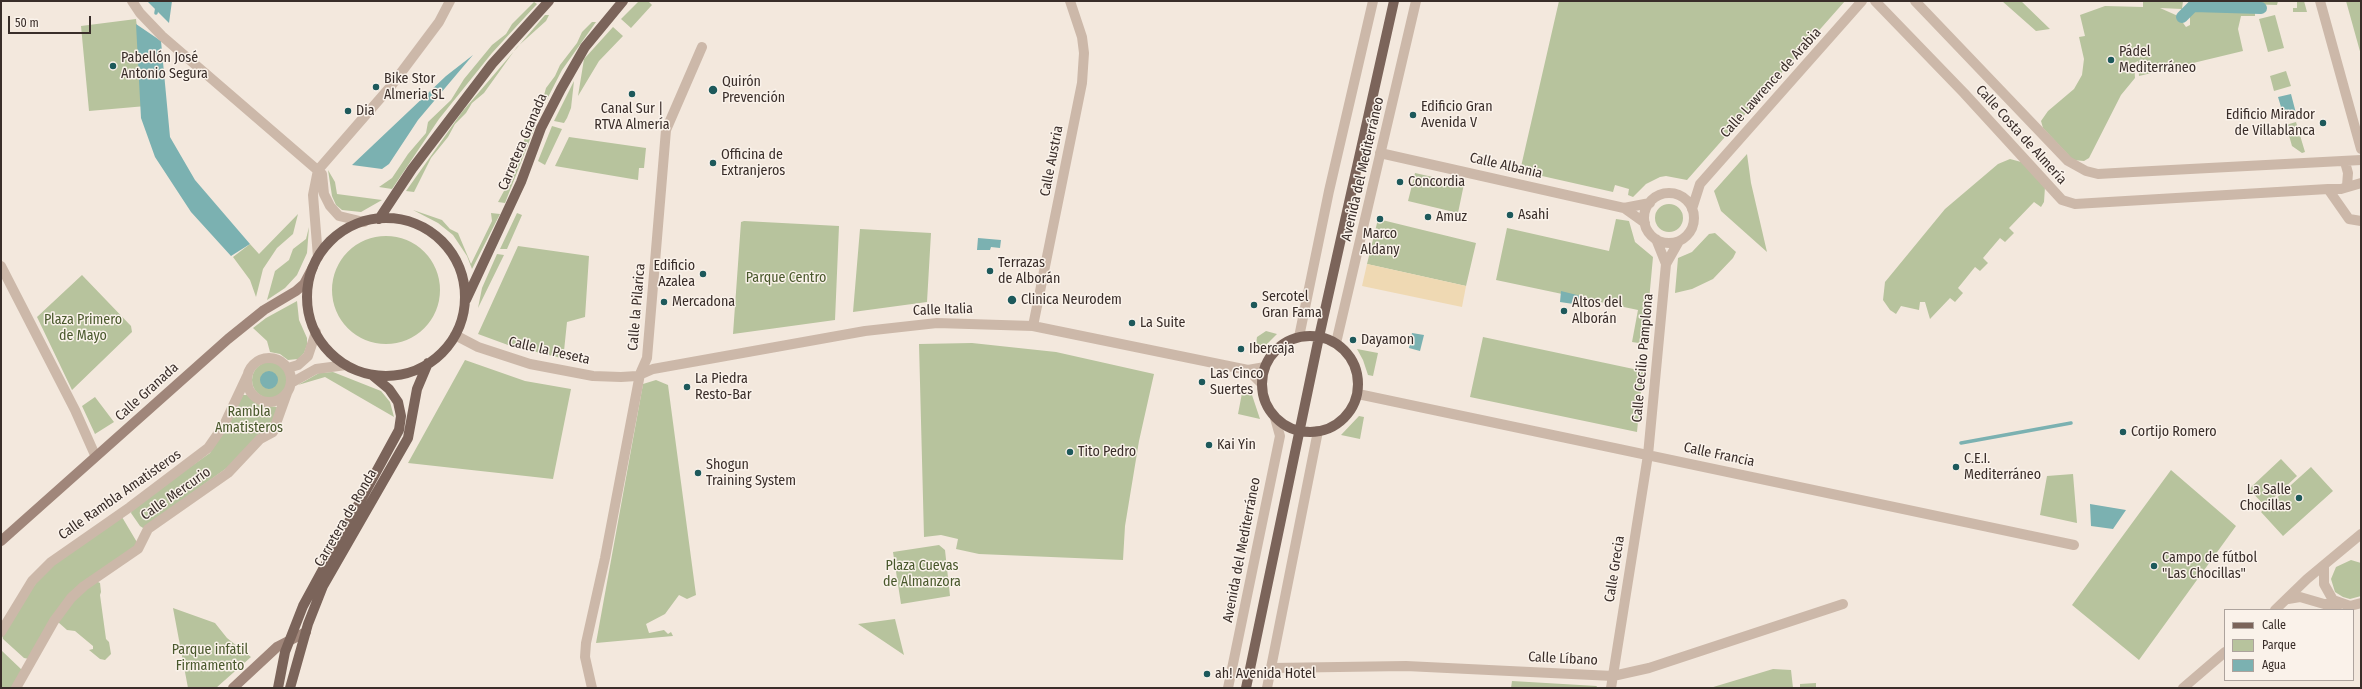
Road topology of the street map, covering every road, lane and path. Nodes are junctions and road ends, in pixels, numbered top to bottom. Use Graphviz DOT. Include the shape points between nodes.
graph roads {
  1 [pos="132,1"];
  2 [pos="450,1"];
  3 [pos="549,1"];
  4 [pos="623,1"];
  5 [pos="1070,1"];
  6 [pos="1373,1"];
  7 [pos="1394,1"];
  8 [pos="1416,1"];
  9 [pos="1862,1"];
  10 [pos="1875,1"];
  11 [pos="1915,1"];
  12 [pos="2320,1"];
  13 [pos="702,47"];
  14 [pos="2361,149"];
  15 [pos="1380,152"];
  16 [pos="2361,160"];
  17 [pos="2345,162"];
  18 [pos="318,170"];
  19 [pos="2361,183"];
  20 [pos="1700,184"];
  21 [pos="2347,186"];
  22 [pos="2328,190"];
  23 [pos="1678,195"];
  24 [pos="1650,203"];
  25 [pos="1624,208"];
  26 [pos="1692,209"];
  27 [pos="379,219"];
  28 [pos="2361,221"];
  29 [pos="364,222"];
  30 [pos="1645,223"];
  31 [pos="1656,239"];
  32 [pos="1679,241"];
  33 [pos="318,257"];
  34 [pos="1666,264"];
  35 [pos="1,266"];
  36 [pos="313,267"];
  37 [pos="464,304"];
  38 [pos="1032,326"];
  39 [pos="316,332"];
  40 [pos="455,335"];
  41 [pos="1299,337"];
  42 [pos="1319,337"];
  43 [pos="1336,343"];
  44 [pos="428,363"];
  45 [pos="346,364"];
  46 [pos="1265,367"];
  47 [pos="288,368"];
  48 [pos="1248,370"];
  49 [pos="370,374"];
  50 [pos="640,374"];
  51 [pos="248,376"];
  52 [pos="1261,383"];
  53 [pos="289,388"];
  54 [pos="1358,394"];
  55 [pos="1275,418"];
  56 [pos="1299,431"];
  57 [pos="1318,431"];
  58 [pos="95,455"];
  59 [pos="1648,455"];
  60 [pos="1,541"];
  61 [pos="2359,541"];
  62 [pos="2074,545"];
  63 [pos="2324,565"];
  64 [pos="2288,599"];
  65 [pos="2361,603"];
  66 [pos="1843,604"];
  67 [pos="2341,604"];
  68 [pos="2276,609"];
  69 [pos="1,632"];
  70 [pos="306,632"];
  71 [pos="290,639"];
  72 [pos="2224,653"];
  73 [pos="1271,668"];
  74 [pos="1613,676"];
  75 [pos="16,688"];
  76 [pos="232,688"];
  77 [pos="278,688"];
  78 [pos="290,688"];
  79 [pos="592,688"];
  80 [pos="1228,688"];
  81 [pos="1246,688"];
  82 [pos="1267,688"];
  83 [pos="1611,688"];
  84 [pos="2183,688"];
  1 -- 18 [label="street" via="167,40"];
  2 -- 18 [label="street" via="439,22 391,86"];
  3 -- 27 [label="main road" via="492,64 412,170"];
  4 -- 37 [label="main road, Carretera Granada" via="585,47 561,89 541,128 521,182"];
  5 -- 38 [label="street, Calle Austria" via="1082,37 1082,83"];
  6 -- 41 [label="street, Avenida del Mediterráneo"];
  7 -- 42 [label="main road, Avenida del Mediterráneo"];
  8 -- 15 [label="street, Avenida del Mediterráneo"];
  9 -- 20 [label="street, Calle Lawrence de Arabia"];
  10 -- 22 [label="street, Calle Costa de Almería" via="1964,92 2058,196 2067,202 2075,204"];
  11 -- 17 [label="street, Calle Costa de Almería" via="2068,161 2086,171 2098,174"];
  12 -- 14 [label="street"];
  13 -- 50 [label="street, Calle la Pilarica" via="666,130 648,358"];
  15 -- 25 [label="street, Calle Albania"];
  15 -- 43 [label="street, Avenida del Mediterráneo"];
  16 -- 17 [label="street, Calle Costa de Almería"];
  17 -- 21 [label="street" via="2348,172"];
  18 -- 29 [label="street" via="322,174 324,194 330,206 339,216"];
  18 -- 33 [label="street" via="313,195"];
  19 -- 21 [label="street, Calle Costa de Almería"];
  20 -- 23 [label="street, Calle Lawrence de Arabia"];
  20 -- 26 [label="street, Calle Lawrence de Arabia"];
  21 -- 22 [label="street, Calle Costa de Almería"];
  22 -- 28 [label="street" via="2349,219"];
  23 -- 24 [label="street" via="1660,195"];
  23 -- 26 [label="street" via="1687,201"];
  24 -- 25 [label="street, Calle Albania"];
  24 -- 30 [label="street" via="1645,212"];
  25 -- 30 [label="street, Calle Albania"];
  26 -- 32 [label="street" via="1692,229"];
  27 -- 29 [label="main road"];
  27 -- 37 [label="main road" via="408,221 438,238 447,247 459,267 465,290"];
  29 -- 33 [label="main road" via="340,233"];
  30 -- 31 [label="street" via="1647,230"];
  31 -- 32 [label="street" via="1667,243"];
  31 -- 34 [label="street, Calle Cecilio Pamplona"];
  32 -- 34 [label="street, Calle Cecilio Pamplona"];
  33 -- 36 [label="main road"];
  34 -- 59 [label="street, Calle Cecilio Pamplona"];
  35 -- 58 [label="street" via="75,410"];
  36 -- 39 [label="main road" via="309,281 308,304"];
  36 -- 58 [label="main road, Calle Granada" via="304,284 296,291 256,316"];
  37 -- 40 [label="main road"];
  38 -- 48 [label="street, Calle Italia"];
  38 -- 50 [label="street, Calle Italia" via="960,322 888,328 652,369"];
  39 -- 45 [label="main road" via="326,347"];
  39 -- 47 [label="street" via="308,356 298,365"];
  40 -- 44 [label="main road" via="441,354"];
  40 -- 50 [label="street, Calle la Peseta" via="499,354 564,372 621,377"];
  41 -- 42 [label="main road, Avenida del Mediterráneo"];
  41 -- 46 [label="main road, Avenida del Mediterráneo" via="1286,342 1273,353"];
  42 -- 43 [label="main road, Avenida del Mediterráneo"];
  42 -- 56 [label="main road, Avenida del Mediterráneo"];
  43 -- 54 [label="main road, Avenida del Mediterráneo" via="1356,369"];
  44 -- 49 [label="main road" via="400,374"];
  44 -- 70 [label="main road, Carretera de Ronda" via="417,389 408,438 323,586"];
  45 -- 49 [label="main road"];
  45 -- 53 [label="street" via="316,368"];
  46 -- 48 [label="street, Calle Italia"];
  46 -- 52 [label="main road, Avenida del Mediterráneo"];
  47 -- 51 [label="street" via="278,359 265,358 254,364"];
  47 -- 53 [label="street"];
  48 -- 52 [label="street"];
  49 -- 71 [label="main road, Carretera de Ronda" via="389,388 398,402 401,416 399,430 302,606"];
  50 -- 79 [label="street, Calle la Pilarica" via="586,643 585,657"];
  51 -- 53 [label="street" via="247,382 253,394 264,401 277,401"];
  51 -- 69 [label="street, Calle Rambla Amatisteros" via="224,424 208,448 51,562 32,581"];
  52 -- 55 [label="main road, Avenida del Mediterráneo" via="1265,402"];
  53 -- 75 [label="street, Calle Mercurio" via="273,432 260,439 228,473 148,529 138,549 84,586 72,598 54,621"];
  54 -- 57 [label="main road, Avenida del Mediterráneo" via="1351,410 1341,422 1327,430"];
  54 -- 59 [label="street, Calle Francia"];
  55 -- 56 [label="main road, Avenida del Mediterráneo" via="1287,427"];
  55 -- 80 [label="street, Avenida del Mediterráneo" via="1280,436"];
  56 -- 57 [label="main road, Avenida del Mediterráneo"];
  56 -- 81 [label="main road, Avenida del Mediterráneo"];
  57 -- 73 [label="street"];
  58 -- 60 [label="main road, Calle Granada"];
  59 -- 62 [label="street, Calle Francia"];
  59 -- 74 [label="street, Calle Grecia"];
  61 -- 63 [label="street"];
  63 -- 64 [label="street"];
  63 -- 67 [label="street" via="2326,591 2333,600"];
  64 -- 67 [label="street" via="2300,597 2324,604"];
  64 -- 68 [label="street"];
  65 -- 67 [label="street" via="2354,606"];
  66 -- 74 [label="street, Calle Líbano" via="1650,668"];
  70 -- 71 [label="main road"];
  70 -- 78 [label="main road, Carretera de Ronda"];
  71 -- 76 [label="main road" via="277,647"];
  71 -- 77 [label="main road, Carretera de Ronda"];
  72 -- 84 [label="street"];
  73 -- 74 [label="street, Calle Líbano" via="1406,666"];
  73 -- 82 [label="street"];
  74 -- 83 [label="street, Calle Grecia"];
}
